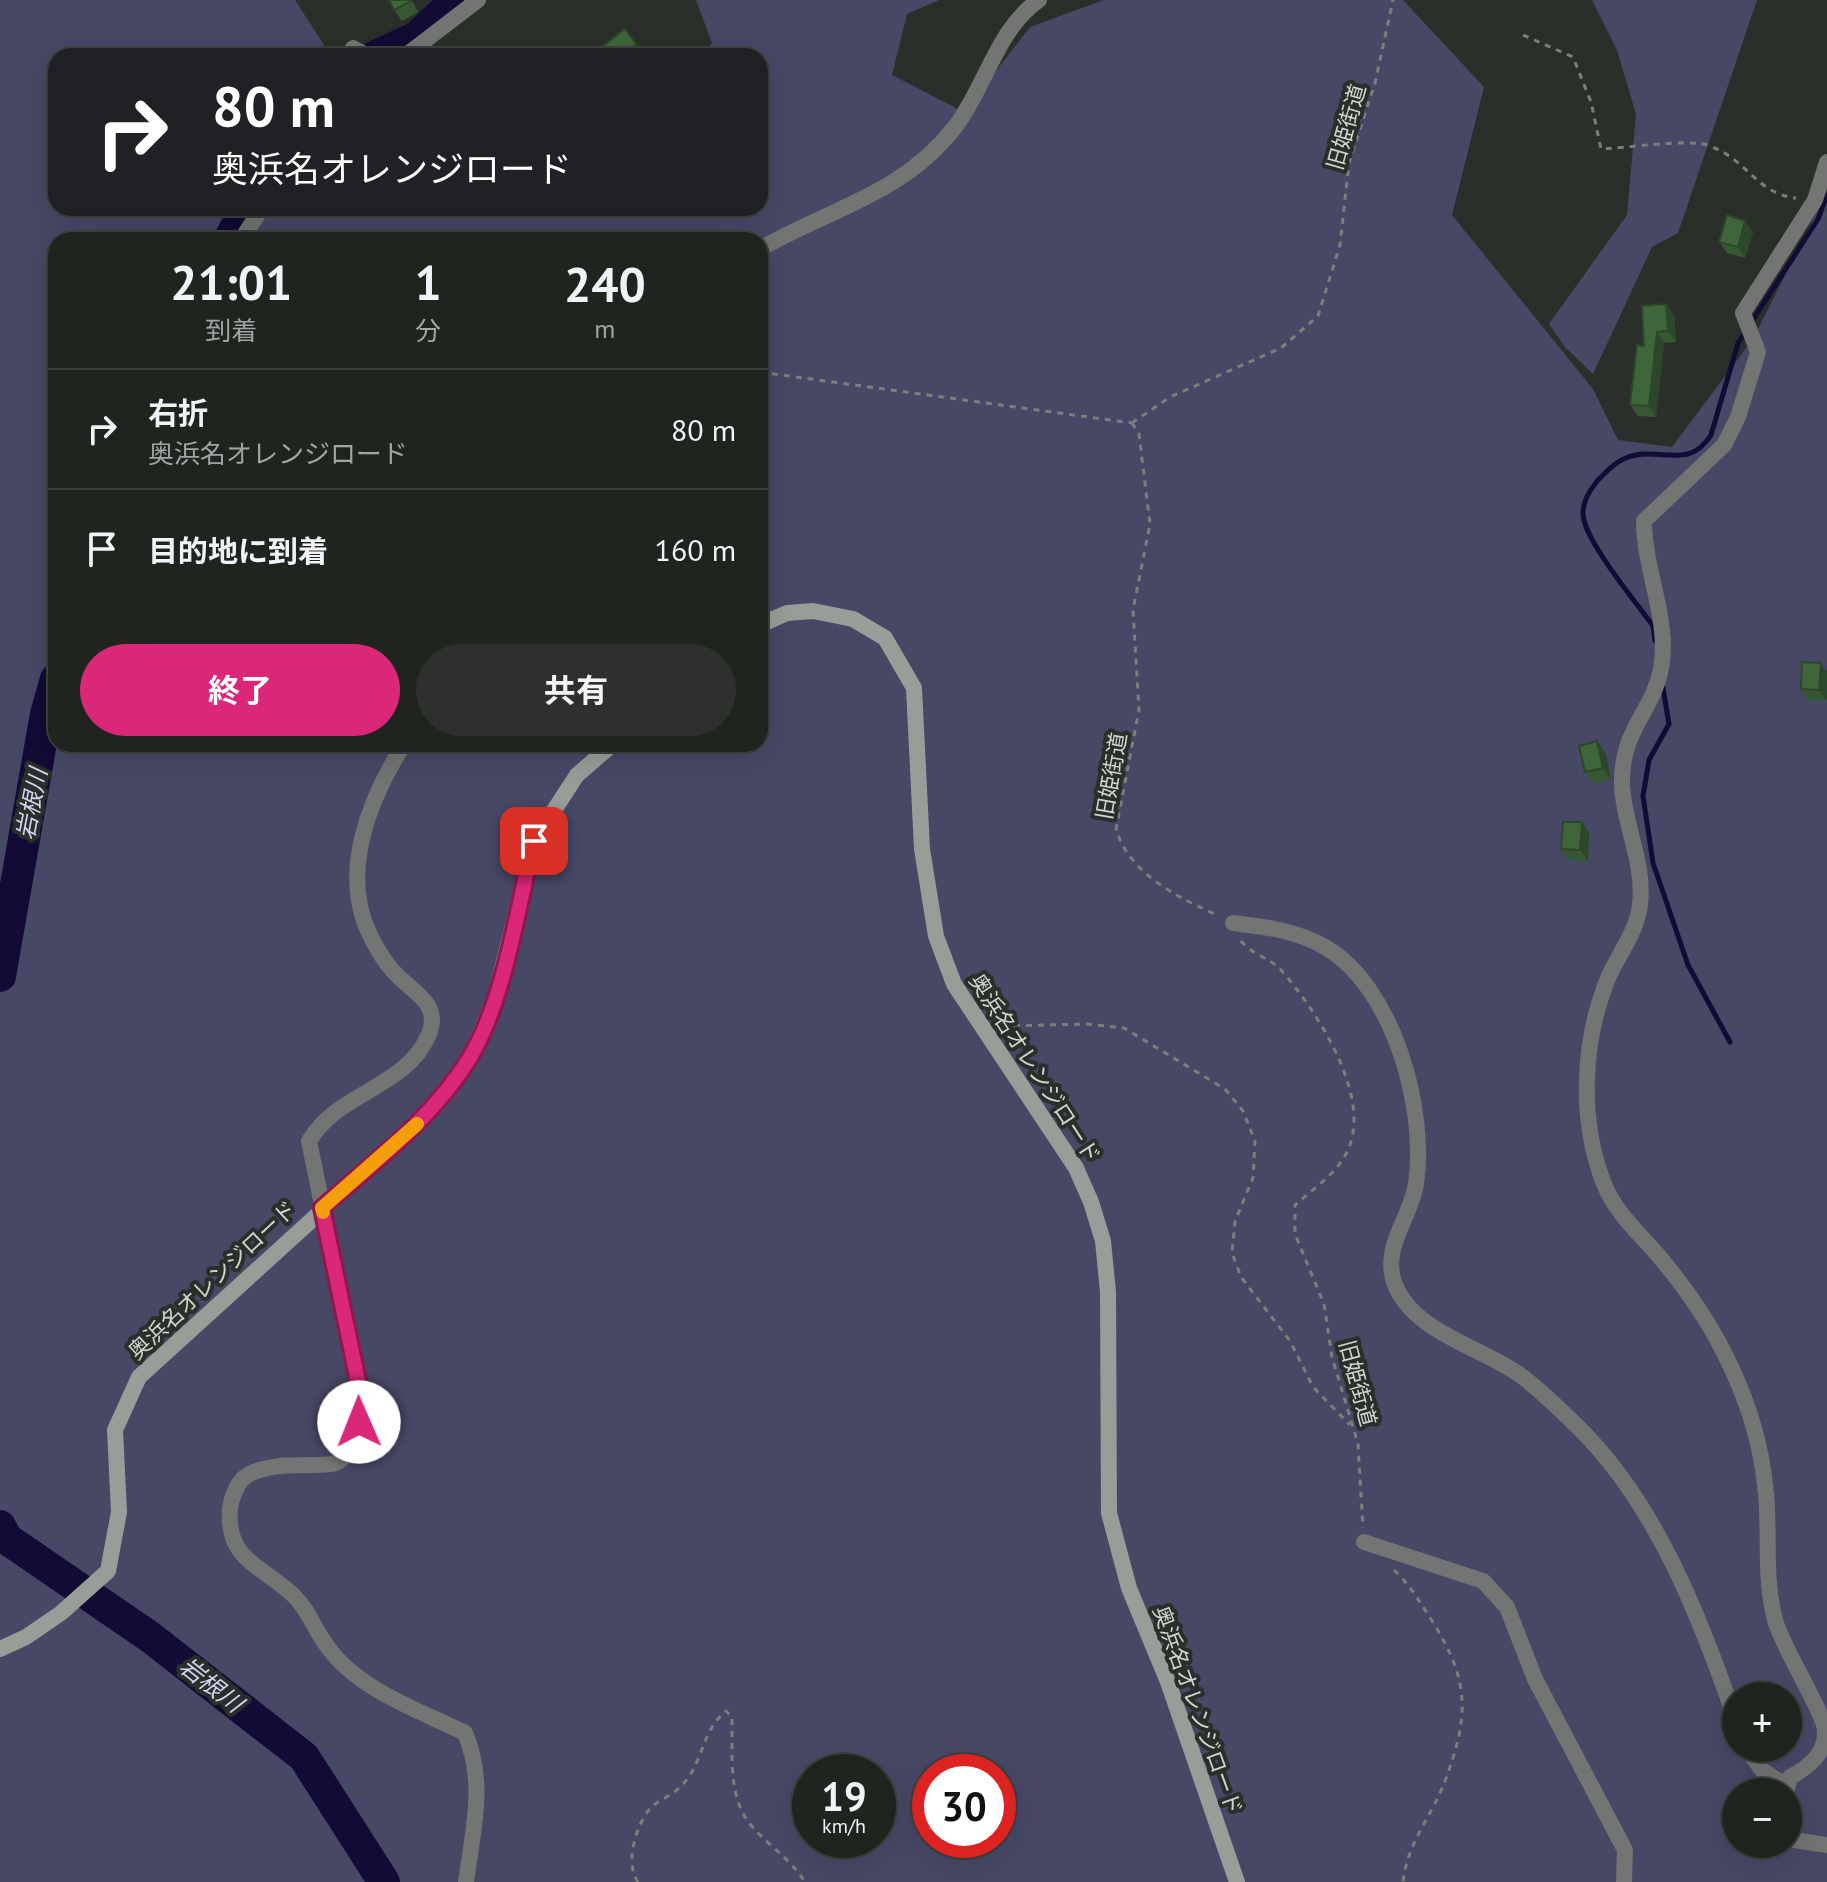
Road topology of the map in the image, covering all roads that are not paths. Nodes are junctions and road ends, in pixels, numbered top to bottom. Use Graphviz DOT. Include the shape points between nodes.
graph roads {
  1 [pos="478,0"];
  2 [pos="1039,0"];
  3 [pos="415,48"];
  4 [pos="1827,162"];
  5 [pos="768,245"];
  6 [pos="768,621"];
  7 [pos="399,752"];
  8 [pos="604,752"];
  9 [pos="1233,923"];
  10 [pos="322,1208"];
  11 [pos="1364,1542"];
  12 [pos="0,1649"];
  13 [pos="1722,1687"];
  14 [pos="1756,1762"];
  15 [pos="1772,1778"];
  16 [pos="1790,1778"];
  17 [pos="1802,1841"];
  18 [pos="1827,1845"];
  19 [pos="466,1882"];
  20 [pos="1237,1882"];
  21 [pos="1624,1882"];
  1 -- 3 [label="street"];
  2 -- 5 [label="street" via="1007,35 955,127 923,161 886,189"];
  4 -- 16 [label="street" via="1815,200 1743,313 1758,352 1724,445 1644,521 1663,638 1661,669 1626,744 1622,784 1641,902 1591,1032 1587,1091 1590,1142 1605,1188 1624,1220 1697,1303 1732,1369 1752,1423 1766,1485 1767,1583 1775,1621 1826,1728 1822,1748 1807,1769"];
  6 -- 20 [label="street, 奥浜名オレンジロード" via="813,611 853,619 885,638 914,688 922,849 936,936 954,984 979,1026 1076,1168 1103,1241 1109,1513 1129,1588 1168,1682"];
  7 -- 10 [label="street" via="376,791 361,842 357,891 369,933 382,954 395,974 424,997 432,1013 430,1030 404,1070 338,1107 309,1141"];
  8 -- 10 [label="street, 奥浜名オレンジロード" via="577,775 534,841 495,998 470,1058 425,1117"];
  9 -- 13 [label="street" via="1282,929 1324,946 1369,990 1398,1045 1420,1146 1415,1188 1394,1243 1394,1284 1415,1314 1523,1377 1583,1432 1653,1529"];
  10 -- 12 [label="street, 奥浜名オレンジロード" via="139,1377 115,1430 119,1512 108,1571 61,1613"];
  10 -- 19 [label="street" via="359,1386 359,1422 350,1449 335,1463 263,1469 244,1477 231,1500 228,1527 234,1548 293,1595 327,1647 355,1674 465,1733 479,1785"];
  11 -- 21 [label="street" via="1483,1581 1507,1607 1535,1679 1625,1850"];
  14 -- 15 [label="street"];
  17 -- 18 [label="street"];
}
